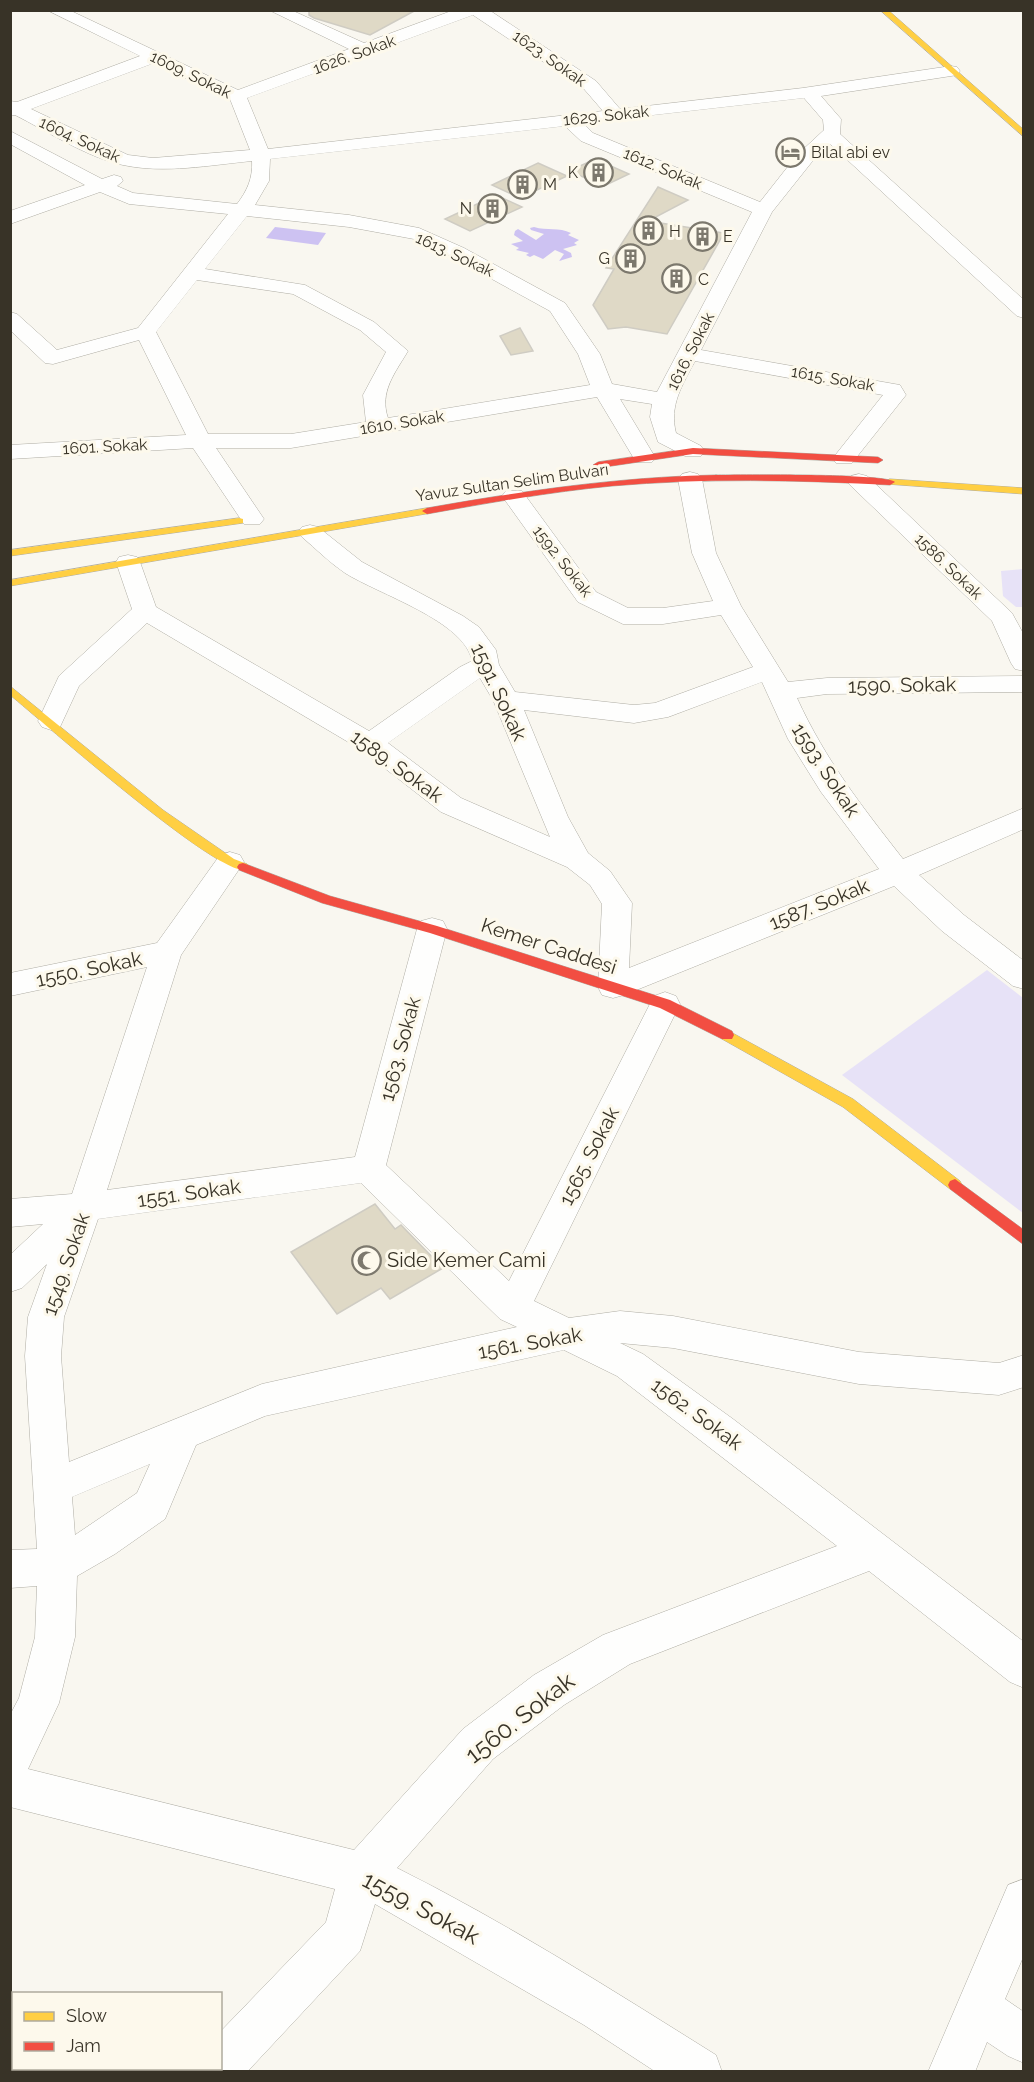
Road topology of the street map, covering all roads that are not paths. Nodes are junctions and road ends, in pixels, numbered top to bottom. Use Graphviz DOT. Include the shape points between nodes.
graph roads {
  1 [pos="55,10"];
  2 [pos="277,10"];
  3 [pos="471,10"];
  4 [pos="477,10"];
  5 [pos="883,10"];
  6 [pos="365,50"];
  7 [pos="154,57"];
  8 [pos="951,71"];
  9 [pos="808,92"];
  10 [pos="237,96"];
  11 [pos="12,108"];
  12 [pos="615,114"];
  13 [pos="568,119"];
  14 [pos="831,135"];
  15 [pos="1023,135"];
  16 [pos="10,136"];
  17 [pos="260,155"];
  18 [pos="153,164"];
  19 [pos="102,187"];
  20 [pos="763,210"];
  21 [pos="242,211"];
  22 [pos="10,218"];
  23 [pos="191,273"];
  24 [pos="1023,312"];
  25 [pos="10,318"];
  26 [pos="145,332"];
  27 [pos="689,354"];
  28 [pos="603,389"];
  29 [pos="664,400"];
  30 [pos="379,426"];
  31 [pos="200,441"];
  32 [pos="693,451"];
  33 [pos="10,452"];
  34 [pos="644,458"];
  35 [pos="844,458"];
  36 [pos="892,462"];
  37 [pos="585,467"];
  38 [pos="690,479"];
  39 [pos="859,481"];
  40 [pos="1023,491"];
  41 [pos="514,496"];
  42 [pos="258,518"];
  43 [pos="310,532"];
  44 [pos="10,553"];
  45 [pos="128,562"];
  46 [pos="10,583"];
  47 [pos="728,606"];
  48 [pos="145,611"];
  49 [pos="1013,618"];
  50 [pos="1023,663"];
  51 [pos="486,664"];
  52 [pos="10,675"];
  53 [pos="774,681"];
  54 [pos="1023,684"];
  55 [pos="10,689"];
  56 [pos="506,700"];
  57 [pos="51,721"];
  58 [pos="370,743"];
  59 [pos="1023,818"];
  60 [pos="577,860"];
  61 [pos="230,862"];
  62 [pos="898,873"];
  63 [pos="432,928"];
  64 [pos="167,952"];
  65 [pos="1023,978"];
  66 [pos="10,985"];
  67 [pos="613,987"];
  68 [pos="665,1004"];
  69 [pos="368,1169"];
  70 [pos="85,1207"];
  71 [pos="10,1214"];
  72 [pos="1023,1239"];
  73 [pos="10,1277"];
  74 [pos="513,1308"];
  75 [pos="567,1335"];
  76 [pos="1023,1371"];
  77 [pos="182,1434"];
  78 [pos="52,1487"];
  79 [pos="875,1550"];
  80 [pos="58,1566"];
  81 [pos="10,1569"];
  82 [pos="1023,1668"];
  83 [pos="10,1761"];
  84 [pos="10,1786"];
  85 [pos="362,1874"];
  86 [pos="1023,1901"];
  87 [pos="978,2007"];
  88 [pos="1023,2040"];
  89 [pos="222,2065"];
  90 [pos="699,2072"];
  91 [pos="951,2072"];
  1 -- 7 [label="street, 1609. Sokak"];
  2 -- 6 [label="street"];
  3 -- 6 [label="street, 1626. Sokak"];
  4 -- 12 [label="street, 1623. Sokak" via="590,85"];
  5 -- 8 [label="main road"];
  6 -- 10 [label="street, 1626. Sokak"];
  7 -- 10 [label="street, 1609. Sokak"];
  7 -- 11 [label="street"];
  8 -- 9 [label="street, 1629. Sokak"];
  8 -- 15 [label="main road"];
  9 -- 12 [label="street, 1629. Sokak"];
  9 -- 14 [label="street" via="832,119"];
  10 -- 17 [label="street, 1609. Sokak"];
  11 -- 18 [label="street, 1604. Sokak" via="101,151 124,160"];
  12 -- 13 [label="street, 1629. Sokak"];
  13 -- 17 [label="street, 1629. Sokak"];
  13 -- 20 [label="street, 1612. Sokak" via="587,137"];
  14 -- 20 [label="street, 1616. Sokak" via="804,159"];
  14 -- 24 [label="street"];
  16 -- 19 [label="street, 1613. Sokak"];
  17 -- 18 [label="street, 1604. Sokak"];
  17 -- 21 [label="street, 1609. Sokak" via="261,178"];
  18 -- 19 [label="street"];
  19 -- 21 [label="street, 1613. Sokak" via="129,198"];
  19 -- 22 [label="street"];
  20 -- 27 [label="street, 1616. Sokak"];
  21 -- 23 [label="street, 1609. Sokak"];
  21 -- 28 [label="street, 1613. Sokak" via="349,221 419,234 457,252 558,307 589,354"];
  23 -- 26 [label="street, 1609. Sokak"];
  23 -- 30 [label="street" via="298,289 367,326 397,351 376,383 373,401"];
  25 -- 26 [label="street" via="53,358"];
  26 -- 31 [label="street"];
  27 -- 29 [label="street, 1616. Sokak"];
  27 -- 35 [label="street, 1615. Sokak" via="892,390 895,395"];
  28 -- 29 [label="street, 1610. Sokak"];
  28 -- 30 [label="street, 1610. Sokak"];
  28 -- 34 [label="street, 1613. Sokak"];
  29 -- 32 [label="street, 1616. Sokak" via="661,417 666,437"];
  30 -- 31 [label="street, 1610. Sokak" via="291,441"];
  31 -- 33 [label="street, 1601. Sokak"];
  31 -- 42 [label="street"];
  32 -- 34 [label="main road, Yavuz Sultan Selim Bulvarı"];
  32 -- 35 [label="main road, Yavuz Sultan Selim Bulvarı"];
  34 -- 37 [label="main road, Yavuz Sultan Selim Bulvarı"];
  35 -- 36 [label="main road, Yavuz Sultan Selim Bulvarı"];
  38 -- 39 [label="main road, Yavuz Sultan Selim Bulvarı"];
  38 -- 41 [label="main road, Yavuz Sultan Selim Bulvarı" via="595,485"];
  38 -- 47 [label="street, 1593. Sokak" via="704,553"];
  39 -- 40 [label="main road, Yavuz Sultan Selim Bulvarı"];
  39 -- 49 [label="street, 1586. Sokak"];
  41 -- 43 [label="main road, Yavuz Sultan Selim Bulvarı"];
  41 -- 47 [label="street, 1592. Sokak" via="587,597 623,616 663,616"];
  42 -- 44 [label="main road"];
  43 -- 45 [label="main road, Yavuz Sultan Selim Bulvarı"];
  43 -- 51 [label="street, 1591. Sokak" via="353,567 454,621 483,650"];
  45 -- 46 [label="main road, Yavuz Sultan Selim Bulvarı"];
  45 -- 48 [label="street"];
  47 -- 53 [label="street, 1593. Sokak"];
  48 -- 57 [label="street" via="68,682"];
  48 -- 58 [label="street, 1589. Sokak"];
  49 -- 50 [label="street, 1586. Sokak"];
  51 -- 56 [label="street, 1591. Sokak"];
  51 -- 58 [label="street"];
  52 -- 57 [label="main road, Kemer Caddesi"];
  53 -- 54 [label="street, 1590. Sokak" via="826,686"];
  53 -- 56 [label="street, 1590. Sokak" via="634,714"];
  53 -- 62 [label="street, 1593. Sokak" via="801,739"];
  55 -- 57 [label="main road, Kemer Caddesi"];
  56 -- 60 [label="street, 1591. Sokak" via="554,817"];
  57 -- 61 [label="main road, Kemer Caddesi" via="159,813"];
  58 -- 60 [label="street, 1589. Sokak" via="451,805"];
  59 -- 62 [label="street, 1587. Sokak"];
  60 -- 67 [label="street, 1589. Sokak" via="600,878 616,903"];
  61 -- 63 [label="main road, Kemer Caddesi" via="326,900"];
  61 -- 64 [label="street, 1549. Sokak"];
  62 -- 65 [label="street, 1593. Sokak" via="952,923"];
  62 -- 67 [label="street, 1587. Sokak"];
  63 -- 67 [label="main road, Kemer Caddesi"];
  63 -- 69 [label="street, 1563. Sokak"];
  64 -- 66 [label="street, 1550. Sokak"];
  64 -- 70 [label="street, 1549. Sokak"];
  67 -- 68 [label="main road, Kemer Caddesi"];
  68 -- 72 [label="main road, Kemer Caddesi" via="759,1050 848,1103"];
  68 -- 74 [label="street, 1565. Sokak"];
  69 -- 70 [label="street, 1551. Sokak"];
  69 -- 74 [label="street, 1562. Sokak"];
  70 -- 71 [label="street, 1551. Sokak"];
  70 -- 73 [label="street"];
  70 -- 78 [label="street, 1549. Sokak" via="46,1317 44,1356"];
  74 -- 75 [label="street, 1562. Sokak"];
  75 -- 76 [label="street, 1561. Sokak" via="644,1328 859,1368 999,1379"];
  75 -- 77 [label="street, 1561. Sokak" via="262,1400"];
  75 -- 79 [label="street, 1562. Sokak" via="630,1365"];
  77 -- 78 [label="street, 1561. Sokak"];
  77 -- 80 [label="street" via="151,1506"];
  78 -- 80 [label="street, 1549. Sokak"];
  79 -- 82 [label="street, 1562. Sokak"];
  79 -- 85 [label="street, 1560. Sokak" via="617,1649 549,1690 478,1744"];
  80 -- 81 [label="street"];
  80 -- 83 [label="street, 1549. Sokak" via="55,1637 38,1703"];
  84 -- 85 [label="street, 1559. Sokak"];
  85 -- 89 [label="street, 1560. Sokak" via="344,1935"];
  85 -- 90 [label="street, 1559. Sokak" via="550,1979"];
  86 -- 87 [label="street"];
  87 -- 88 [label="street"];
  87 -- 91 [label="street"];
}
